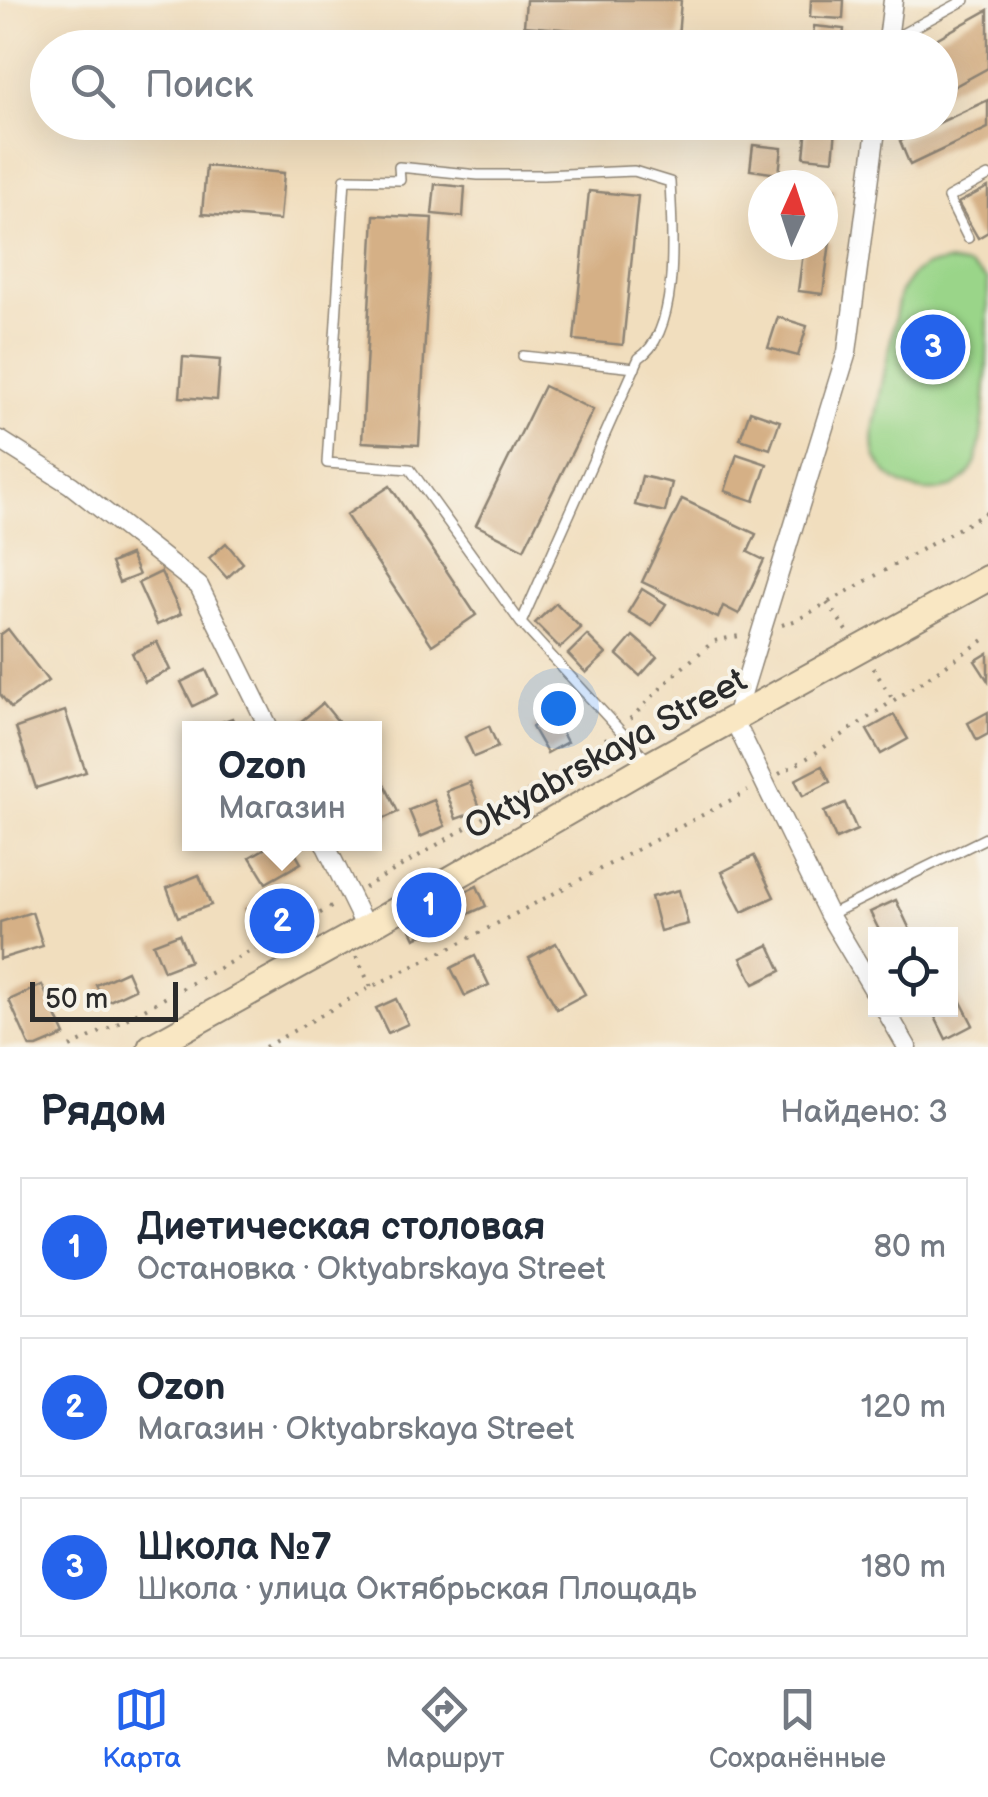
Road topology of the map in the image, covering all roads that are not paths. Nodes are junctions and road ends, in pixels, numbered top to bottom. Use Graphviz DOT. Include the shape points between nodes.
graph roads {
  1 [pos="893,0"];
  2 [pos="966,0"];
  3 [pos="889,30"];
  4 [pos="913,30"];
  5 [pos="875,140"];
  6 [pos="988,176"];
  7 [pos="968,238"];
  8 [pos="523,356"];
  9 [pos="635,368"];
  10 [pos="0,440"];
  11 [pos="988,578"];
  12 [pos="521,623"];
  13 [pos="734,720"];
  14 [pos="266,721"];
  15 [pos="651,764"];
  16 [pos="988,837"];
  17 [pos="328,851"];
  18 [pos="829,915"];
  19 [pos="366,928"];
  20 [pos="868,981"];
  21 [pos="889,1017"];
  22 [pos="151,1047"];
  23 [pos="907,1047"];
  1 -- 3 [label="street"];
  2 -- 4 [label="lane"];
  5 -- 13 [label="street" via="847,352"];
  6 -- 7 [label="lane" via="948,198"];
  8 -- 9 [label="lane"];
  9 -- 12 [label="lane"];
  9 -- 12 [label="lane" via="669,308 670,182 634,171 478,174 399,166 400,180 346,179 327,463 410,470"];
  10 -- 14 [label="street" via="71,485 199,586"];
  11 -- 13 [label="main road, Oktyabrskaya Street"];
  12 -- 15 [label="lane"];
  13 -- 15 [label="main road, Oktyabrskaya Street"];
  13 -- 18 [label="street"];
  15 -- 19 [label="main road, Oktyabrskaya Street"];
  16 -- 18 [label="lane"];
  17 -- 19 [label="street"];
  18 -- 20 [label="street"];
  19 -- 22 [label="main road, Oktyabrskaya Street"];
  21 -- 23 [label="street"];
}
